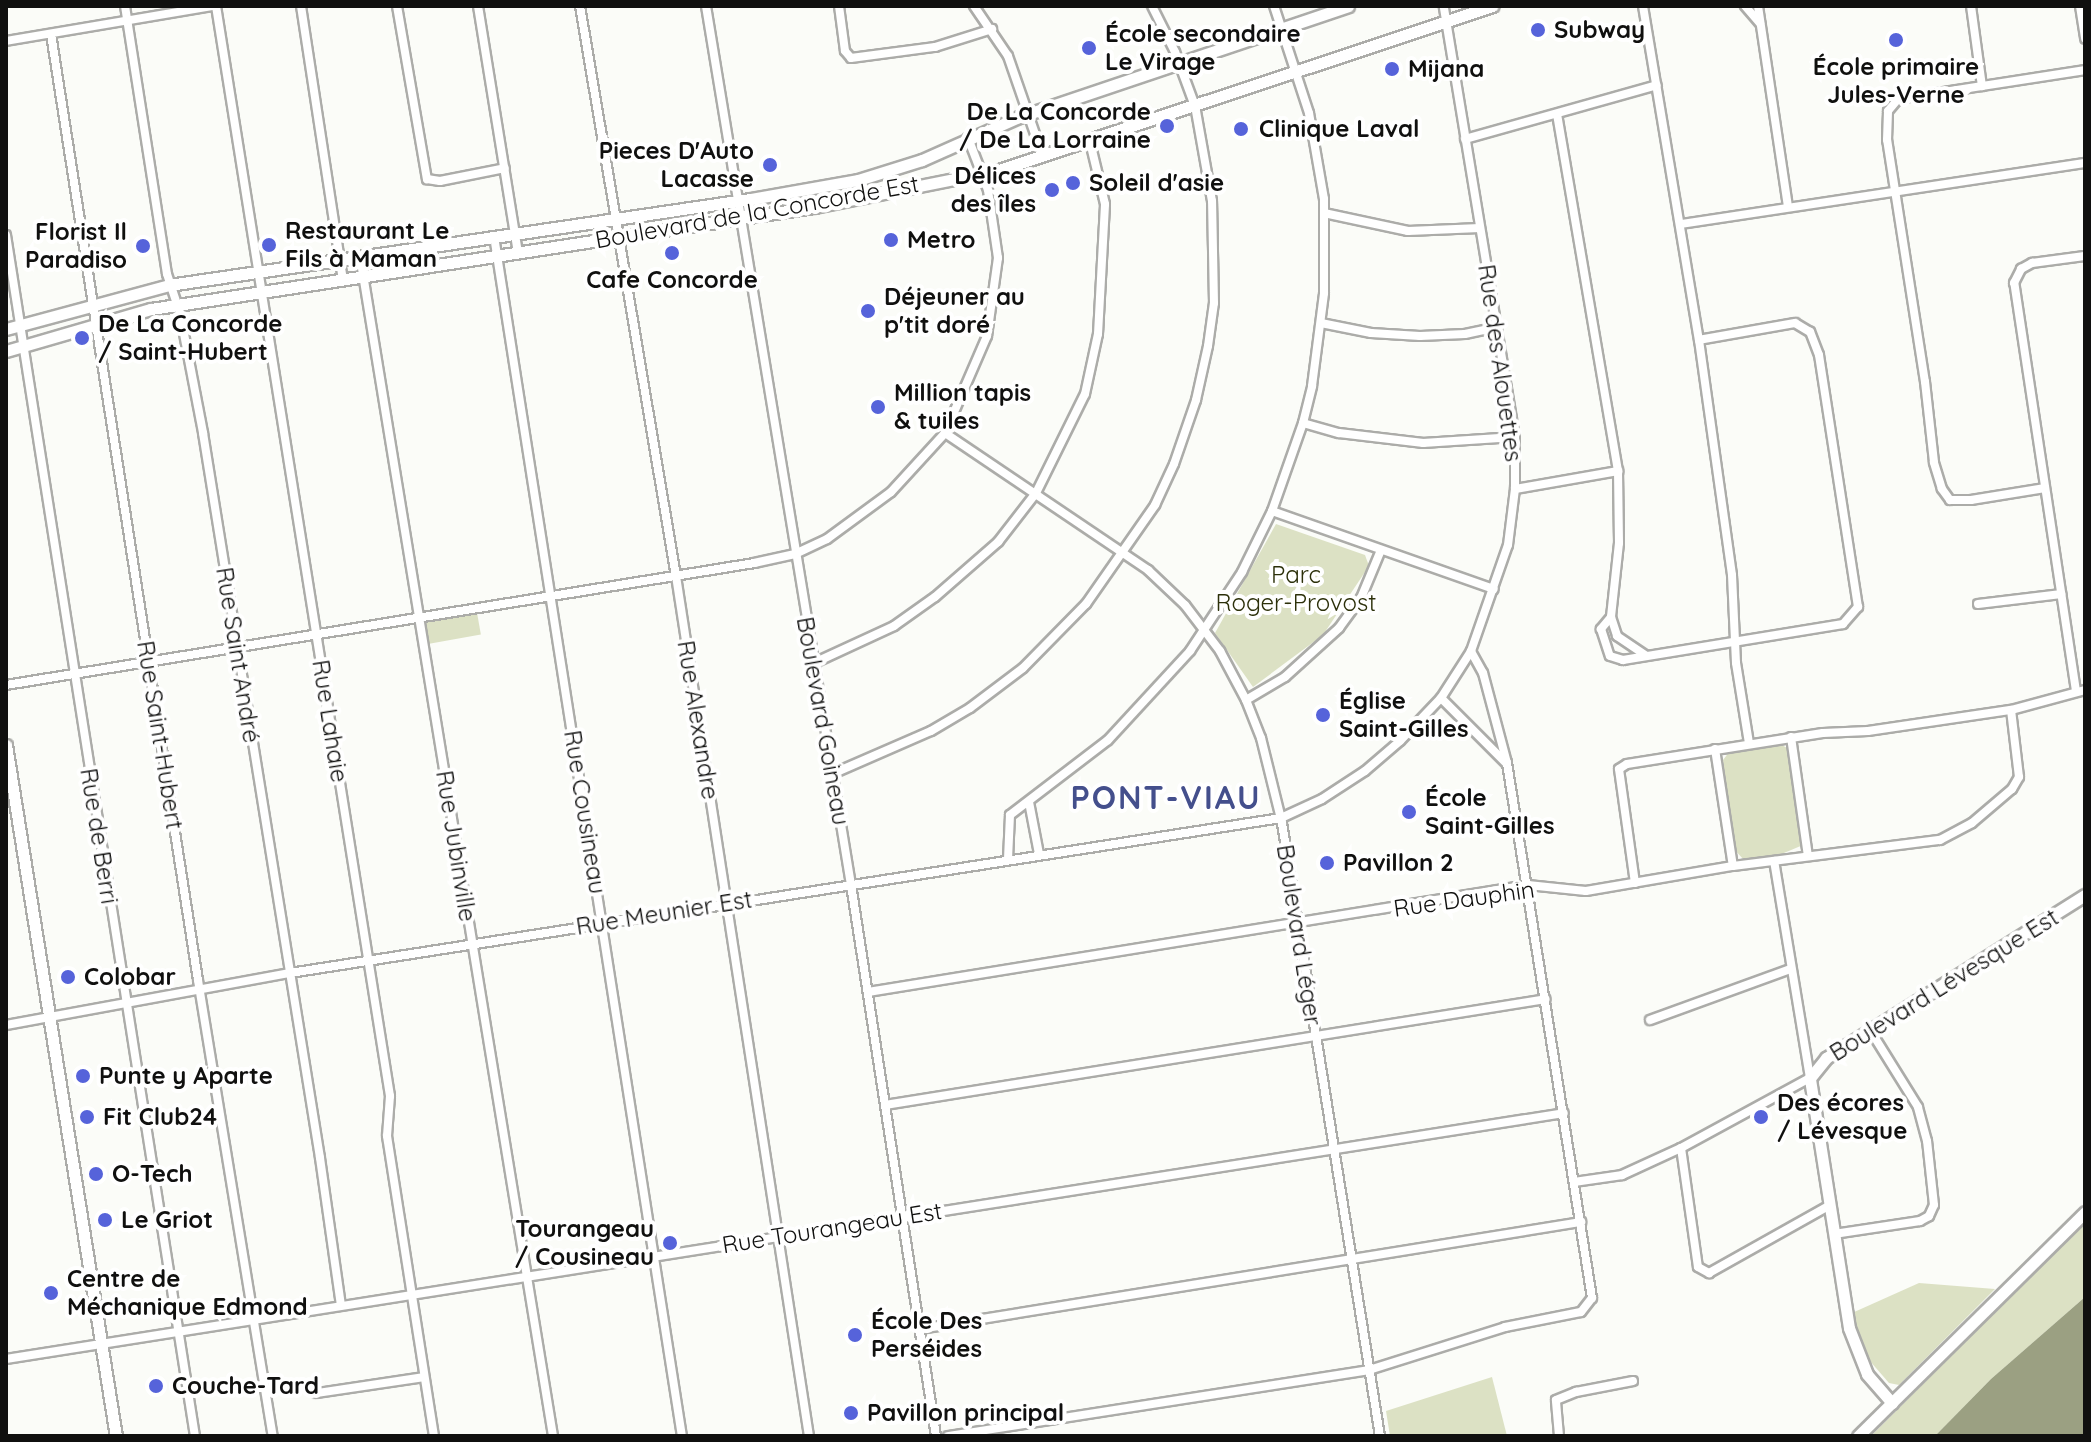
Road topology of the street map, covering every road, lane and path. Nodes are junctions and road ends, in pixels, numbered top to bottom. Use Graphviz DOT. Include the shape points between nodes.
graph roads {
  1 [pos="125,6"];
  2 [pos="215,6"];
  3 [pos="301,6"];
  4 [pos="397,6"];
  5 [pos="478,6"];
  6 [pos="580,6"];
  7 [pos="706,6"];
  8 [pos="839,6"];
  9 [pos="974,6"];
  10 [pos="1152,6"];
  11 [pos="1274,6"];
  12 [pos="1348,6"];
  13 [pos="1444,6"];
  14 [pos="1492,6"];
  15 [pos="1643,6"];
  16 [pos="1745,6"];
  17 [pos="1758,6"];
  18 [pos="1971,6"];
  19 [pos="2080,6"];
  20 [pos="1447,21"];
  21 [pos="127,22"];
  22 [pos="1761,23"];
  23 [pos="992,29"];
  24 [pos="1283,29"];
  25 [pos="51,34"];
  26 [pos="2085,39"];
  27 [pos="6,41"];
  28 [pos="1179,63"];
  29 [pos="2085,70"];
  30 [pos="1297,71"];
  31 [pos="1657,85"];
  32 [pos="1982,86"];
  33 [pos="1195,106"];
  34 [pos="1028,114"];
  35 [pos="1557,114"];
  36 [pos="968,138"];
  37 [pos="1465,139"];
  38 [pos="1090,142"];
  39 [pos="1043,157"];
  40 [pos="2085,163"];
  41 [pos="505,168"];
  42 [pos="983,173"];
  43 [pos="1895,190"];
  44 [pos="737,200"];
  45 [pos="1788,206"];
  46 [pos="1324,213"];
  47 [pos="616,218"];
  48 [pos="740,219"];
  49 [pos="1681,224"];
  50 [pos="1480,228"];
  51 [pos="515,233"];
  52 [pos="6,235"];
  53 [pos="494,236"];
  54 [pos="620,237"];
  55 [pos="518,252"];
  56 [pos="497,255"];
  57 [pos="360,256"];
  58 [pos="2085,256"];
  59 [pos="340,259"];
  60 [pos="256,272"];
  61 [pos="363,276"];
  62 [pos="343,279"];
  63 [pos="169,285"];
  64 [pos="260,292"];
  65 [pos="94,303"];
  66 [pos="177,304"];
  67 [pos="96,323"];
  68 [pos="1321,323"];
  69 [pos="20,326"];
  70 [pos="1497,327"];
  71 [pos="6,329"];
  72 [pos="1699,340"];
  73 [pos="24,346"];
  74 [pos="6,351"];
  75 [pos="1303,423"];
  76 [pos="945,433"];
  77 [pos="1515,437"];
  78 [pos="1618,471"];
  79 [pos="2045,488"];
  80 [pos="1515,489"];
  81 [pos="1036,493"];
  82 [pos="1272,511"];
  83 [pos="1381,550"];
  84 [pos="1123,552"];
  85 [pos="795,554"];
  86 [pos="676,576"];
  87 [pos="1494,589"];
  88 [pos="2061,594"];
  89 [pos="552,595"];
  90 [pos="1978,604"];
  91 [pos="419,615"];
  92 [pos="1611,617"];
  93 [pos="1203,630"];
  94 [pos="316,632"];
  95 [pos="1737,639"];
  96 [pos="235,645"];
  97 [pos="1471,651"];
  98 [pos="1645,655"];
  99 [pos="148,661"];
  100 [pos="814,663"];
  101 [pos="2085,673"];
  102 [pos="75,675"];
  103 [pos="2074,675"];
  104 [pos="6,685"];
  105 [pos="2081,691"];
  106 [pos="1441,698"];
  107 [pos="1246,700"];
  108 [pos="2011,710"];
  109 [pos="1791,737"];
  110 [pos="1749,743"];
  111 [pos="6,745"];
  112 [pos="1715,749"];
  113 [pos="1507,763"];
  114 [pos="832,774"];
  115 [pos="1029,802"];
  116 [pos="1281,818"];
  117 [pos="1039,854"];
  118 [pos="1808,856"];
  119 [pos="1008,859"];
  120 [pos="1774,861"];
  121 [pos="1733,866"];
  122 [pos="1635,883"];
  123 [pos="850,884"];
  124 [pos="1528,885"];
  125 [pos="2083,902"];
  126 [pos="726,904"];
  127 [pos="1299,922"];
  128 [pos="602,923"];
  129 [pos="471,944"];
  130 [pos="369,960"];
  131 [pos="1790,969"];
  132 [pos="290,973"];
  133 [pos="200,991"];
  134 [pos="868,992"];
  135 [pos="1546,999"];
  136 [pos="125,1004"];
  137 [pos="49,1017"];
  138 [pos="1650,1020"];
  139 [pos="6,1025"];
  140 [pos="1870,1030"];
  141 [pos="1315,1037"];
  142 [pos="1810,1078"];
  143 [pos="885,1105"];
  144 [pos="1564,1113"];
  145 [pos="1681,1148"];
  146 [pos="1333,1149"];
  147 [pos="1574,1182"];
  148 [pos="1830,1205"];
  149 [pos="2085,1212"];
  150 [pos="902,1217"];
  151 [pos="1581,1222"];
  152 [pos="1834,1234"];
  153 [pos="777,1237"];
  154 [pos="653,1256"];
  155 [pos="1351,1259"];
  156 [pos="527,1276"];
  157 [pos="411,1294"];
  158 [pos="341,1305"];
  159 [pos="254,1320"];
  160 [pos="920,1329"];
  161 [pos="178,1331"];
  162 [pos="101,1344"];
  163 [pos="6,1359"];
  164 [pos="1369,1370"];
  165 [pos="424,1377"];
  166 [pos="1633,1381"];
  167 [pos="317,1393"];
  168 [pos="1892,1403"];
  169 [pos="116,1436"];
  170 [pos="195,1436"];
  171 [pos="273,1436"];
  172 [pos="434,1436"];
  173 [pos="553,1436"];
  174 [pos="682,1436"];
  175 [pos="809,1436"];
  176 [pos="936,1436"];
  177 [pos="948,1436"];
  178 [pos="1380,1436"];
  179 [pos="1559,1436"];
  180 [pos="1858,1436"];
  1 -- 21 [label="street, Rue Saint André"];
  2 -- 21 [label="street"];
  2 -- 60 [label="street, Rue Lahaie"];
  3 -- 59 [label="street"];
  4 -- 41 [label="street" via="427,179"];
  5 -- 41 [label="street"];
  6 -- 47 [label="street, Rue Alexandre"];
  7 -- 44 [label="street, Boulevard Goineau"];
  8 -- 23 [label="street" via="845,51 851,58 935,47"];
  9 -- 23 [label="street"];
  10 -- 28 [label="street"];
  11 -- 24 [label="street"];
  12 -- 24 [label="street, Boulevard de la Concorde Est"];
  13 -- 20 [label="street, Rue des Alouettes"];
  14 -- 20 [label="street, Boulevard de la Concorde Est"];
  15 -- 31 [label="street"];
  16 -- 22 [label="street"];
  17 -- 22 [label="street"];
  18 -- 32 [label="street"];
  19 -- 26 [label="street"];
  20 -- 30 [label="street, Boulevard de la Concorde Est"];
  20 -- 37 [label="street, Rue des Alouettes"];
  21 -- 25 [label="street"];
  21 -- 63 [label="street, Rue Saint André"];
  22 -- 45 [label="street"];
  23 -- 34 [label="street" via="1011,63"];
  24 -- 28 [label="street, Boulevard de la Concorde Est"];
  24 -- 30 [label="street"];
  25 -- 27 [label="street"];
  25 -- 65 [label="street, Rue Saint-Hubert"];
  28 -- 33 [label="street"];
  28 -- 34 [label="street, Boulevard de la Concorde Est"];
  29 -- 32 [label="street"];
  30 -- 33 [label="street, Boulevard de la Concorde Est"];
  30 -- 46 [label="street"];
  31 -- 35 [label="street"];
  31 -- 49 [label="street"];
  32 -- 43 [label="street" via="1898,99 1888,111 1887,140"];
  33 -- 38 [label="street, Boulevard de la Concorde Est"];
  33 -- 84 [label="street" via="1212,201 1214,303 1208,346 1174,464 1155,505"];
  34 -- 36 [label="street, Boulevard de la Concorde Est"];
  34 -- 39 [label="street"];
  35 -- 37 [label="street"];
  35 -- 78 [label="street"];
  36 -- 42 [label="street"];
  36 -- 44 [label="street, Boulevard de la Concorde Est" via="869,177"];
  37 -- 50 [label="street, Rue des Alouettes"];
  38 -- 39 [label="street, Boulevard de la Concorde Est"];
  38 -- 81 [label="street" via="1105,204 1098,334 1085,394"];
  39 -- 42 [label="street, Boulevard de la Concorde Est"];
  40 -- 43 [label="street"];
  41 -- 51 [label="street"];
  42 -- 48 [label="street, Boulevard de la Concorde Est"];
  42 -- 76 [label="street" via="998,258 995,298 977,362"];
  43 -- 45 [label="street"];
  43 -- 79 [label="street" via="1942,489 1950,500 1960,500"];
  44 -- 47 [label="street, Boulevard de la Concorde Est"];
  44 -- 48 [label="street, Boulevard Goineau"];
  45 -- 49 [label="street"];
  46 -- 50 [label="street" via="1408,231"];
  46 -- 68 [label="street"];
  47 -- 51 [label="street, Boulevard de la Concorde Est"];
  47 -- 54 [label="street, Rue Alexandre"];
  48 -- 54 [label="street, Boulevard de la Concorde Est"];
  48 -- 85 [label="street, Boulevard Goineau"];
  49 -- 72 [label="street"];
  50 -- 70 [label="street, Rue des Alouettes"];
  51 -- 53 [label="street, Boulevard de la Concorde Est"];
  51 -- 55 [label="street"];
  52 -- 69 [label="street, Rue de Berri"];
  53 -- 56 [label="street, Rue Cousineau"];
  53 -- 57 [label="street, Boulevard de la Concorde Est"];
  54 -- 55 [label="street, Boulevard de la Concorde Est"];
  54 -- 86 [label="street, Rue Alexandre"];
  55 -- 56 [label="street, Boulevard de la Concorde Est"];
  56 -- 61 [label="street, Boulevard de la Concorde Est"];
  56 -- 89 [label="street, Rue Cousineau"];
  57 -- 59 [label="street, Boulevard de la Concorde Est"];
  57 -- 61 [label="street, Rue Jubinville"];
  58 -- 79 [label="street" via="2032,263 2021,269 2014,283"];
  59 -- 60 [label="street, Boulevard de la Concorde Est"];
  59 -- 62 [label="street"];
  60 -- 63 [label="street, Boulevard de la Concorde Est"];
  60 -- 64 [label="street, Rue Lahaie"];
  61 -- 62 [label="street, Boulevard de la Concorde Est"];
  61 -- 91 [label="street, Rue Jubinville"];
  62 -- 64 [label="street, Boulevard de la Concorde Est"];
  63 -- 65 [label="street, Boulevard de la Concorde Est"];
  63 -- 66 [label="street, Rue Saint André"];
  64 -- 66 [label="street, Boulevard de la Concorde Est"];
  64 -- 94 [label="street, Rue Lahaie"];
  65 -- 67 [label="street, Rue Saint-Hubert"];
  65 -- 69 [label="street, Boulevard de la Concorde Est"];
  66 -- 67 [label="street, Boulevard de la Concorde Est"];
  66 -- 96 [label="street, Rue Saint André" via="203,433"];
  67 -- 73 [label="street, Boulevard de la Concorde Est"];
  67 -- 99 [label="street, Rue Saint-Hubert"];
  68 -- 70 [label="street" via="1420,336"];
  68 -- 75 [label="street"];
  69 -- 71 [label="street, Boulevard de la Concorde Est"];
  69 -- 73 [label="street, Rue de Berri"];
  70 -- 77 [label="street, Rue des Alouettes"];
  72 -- 95 [label="street"];
  72 -- 95 [label="street" via="1795,323 1810,332 1819,355 1858,607 1843,624"];
  73 -- 74 [label="street, Boulevard de la Concorde Est"];
  73 -- 102 [label="street, Rue de Berri"];
  75 -- 77 [label="street" via="1423,443"];
  75 -- 82 [label="street"];
  76 -- 81 [label="street, Boulevard Léger"];
  76 -- 85 [label="street" via="891,492 827,539"];
  77 -- 80 [label="street, Rue des Alouettes"];
  78 -- 80 [label="street"];
  78 -- 92 [label="street" via="1619,543"];
  79 -- 88 [label="street"];
  80 -- 87 [label="street, Rue des Alouettes" via="1508,545"];
  81 -- 84 [label="street, Boulevard Léger"];
  81 -- 100 [label="street" via="998,542 935,597 894,626"];
  82 -- 83 [label="street"];
  82 -- 93 [label="street" via="1242,572"];
  83 -- 87 [label="street"];
  83 -- 107 [label="street" via="1361,598 1339,628 1285,677"];
  84 -- 93 [label="street, Boulevard Léger" via="1167,587"];
  84 -- 114 [label="street" via="1086,604 1023,668 931,731"];
  85 -- 86 [label="street"];
  85 -- 100 [label="street, Boulevard Goineau"];
  86 -- 89 [label="street"];
  86 -- 126 [label="street, Rue Alexandre"];
  87 -- 97 [label="street, Rue des Alouettes"];
  88 -- 90 [label="street"];
  88 -- 103 [label="street"];
  89 -- 91 [label="street"];
  89 -- 128 [label="street, Rue Cousineau"];
  91 -- 94 [label="street"];
  91 -- 129 [label="street, Rue Jubinville"];
  92 -- 98 [label="street" via="1617,636"];
  92 -- 98 [label="street" via="1601,629 1610,656 1623,660"];
  93 -- 107 [label="street, Boulevard Léger"];
  93 -- 115 [label="street" via="1137,712"];
  94 -- 96 [label="street"];
  94 -- 130 [label="street, Rue Lahaie"];
  95 -- 98 [label="street"];
  95 -- 110 [label="street"];
  96 -- 99 [label="street"];
  96 -- 132 [label="street, Rue Saint André"];
  97 -- 106 [label="street, Rue des Alouettes"];
  97 -- 113 [label="street" via="1483,673"];
  99 -- 102 [label="street"];
  99 -- 133 [label="street, Rue Saint-Hubert"];
  100 -- 114 [label="street, Boulevard Goineau"];
  101 -- 103 [label="street"];
  102 -- 104 [label="street"];
  102 -- 136 [label="street, Rue de Berri"];
  103 -- 105 [label="street"];
  105 -- 108 [label="street"];
  106 -- 113 [label="street"];
  106 -- 116 [label="street, Rue des Alouettes" via="1365,771"];
  107 -- 116 [label="street, Boulevard Léger"];
  108 -- 109 [label="street"];
  108 -- 118 [label="street, Rue Dauphin" via="2019,777 1972,823 1940,840"];
  109 -- 110 [label="street"];
  109 -- 118 [label="street"];
  110 -- 112 [label="street"];
  111 -- 137 [label="street"];
  112 -- 121 [label="street"];
  112 -- 122 [label="street" via="1619,769"];
  113 -- 124 [label="street"];
  114 -- 123 [label="street, Boulevard Goineau"];
  115 -- 117 [label="street"];
  115 -- 119 [label="street" via="1010,815"];
  116 -- 117 [label="street, Rue Meunier Est"];
  116 -- 127 [label="street, Boulevard Léger"];
  117 -- 119 [label="street, Rue Meunier Est"];
  118 -- 120 [label="street, Rue Dauphin"];
  119 -- 123 [label="street, Rue Meunier Est"];
  120 -- 121 [label="street, Rue Dauphin"];
  120 -- 131 [label="street"];
  121 -- 122 [label="street, Rue Dauphin"];
  122 -- 124 [label="street, Rue Dauphin" via="1586,891"];
  123 -- 126 [label="street, Rue Meunier Est"];
  123 -- 134 [label="street, Boulevard Goineau"];
  124 -- 127 [label="street, Rue Dauphin"];
  124 -- 135 [label="street"];
  125 -- 140 [label="street, Boulevard Lévesque Est"];
  126 -- 128 [label="street, Rue Meunier Est"];
  126 -- 153 [label="street, Rue Alexandre"];
  127 -- 134 [label="street, Rue Dauphin"];
  127 -- 141 [label="street, Boulevard Léger"];
  128 -- 129 [label="street, Rue Meunier Est"];
  128 -- 154 [label="street, Rue Cousineau"];
  129 -- 130 [label="street, Rue Meunier Est"];
  129 -- 156 [label="street, Rue Jubinville"];
  130 -- 132 [label="street, Rue Meunier Est"];
  130 -- 157 [label="street, Rue Lahaie" via="390,1096 387,1136"];
  131 -- 138 [label="street"];
  131 -- 142 [label="street"];
  132 -- 133 [label="street, Rue Meunier Est"];
  132 -- 158 [label="street, Rue Saint André"];
  133 -- 136 [label="street, Rue Meunier Est"];
  133 -- 159 [label="street, Rue Saint-Hubert"];
  134 -- 143 [label="street, Boulevard Goineau"];
  135 -- 141 [label="street"];
  135 -- 144 [label="street"];
  136 -- 137 [label="street, Rue Meunier Est"];
  136 -- 161 [label="street, Rue de Berri"];
  137 -- 139 [label="street, Rue Meunier Est"];
  137 -- 162 [label="street"];
  140 -- 142 [label="street, Boulevard Lévesque Est" via="1826,1058"];
  140 -- 152 [label="street" via="1918,1107 1934,1205 1920,1221"];
  141 -- 143 [label="street"];
  141 -- 146 [label="street, Boulevard Léger"];
  142 -- 145 [label="street"];
  142 -- 148 [label="street, Boulevard Lévesque Est"];
  143 -- 150 [label="street, Boulevard Goineau"];
  144 -- 146 [label="street, Rue Tourangeau Est"];
  144 -- 147 [label="street"];
  145 -- 147 [label="street" via="1622,1175"];
  145 -- 148 [label="street" via="1698,1267 1709,1273"];
  146 -- 150 [label="street, Rue Tourangeau Est"];
  146 -- 155 [label="street, Boulevard Léger"];
  147 -- 151 [label="street"];
  148 -- 152 [label="street, Boulevard Lévesque Est"];
  149 -- 168 [label="street"];
  150 -- 153 [label="street, Rue Tourangeau Est"];
  150 -- 160 [label="street, Boulevard Goineau"];
  151 -- 155 [label="street"];
  151 -- 164 [label="street" via="1592,1298 1581,1312 1505,1327"];
  152 -- 168 [label="street, Boulevard Lévesque Est" via="1859,1358"];
  153 -- 154 [label="street, Rue Tourangeau Est"];
  153 -- 175 [label="street, Rue Alexandre"];
  154 -- 156 [label="street, Rue Tourangeau Est"];
  154 -- 174 [label="street, Rue Cousineau"];
  155 -- 160 [label="street"];
  155 -- 164 [label="street, Boulevard Léger"];
  156 -- 157 [label="street, Rue Tourangeau Est"];
  156 -- 173 [label="street, Rue Jubinville"];
  157 -- 158 [label="street, Rue Tourangeau Est"];
  157 -- 165 [label="street, Rue Lahaie"];
  158 -- 159 [label="street, Rue Tourangeau Est"];
  159 -- 161 [label="street, Rue Tourangeau Est"];
  159 -- 171 [label="street, Rue Saint-Hubert"];
  160 -- 176 [label="street, Boulevard Goineau"];
  161 -- 162 [label="street, Rue Tourangeau Est"];
  161 -- 170 [label="street, Rue de Berri"];
  162 -- 163 [label="street, Rue Tourangeau Est"];
  162 -- 169 [label="street"];
  164 -- 177 [label="street"];
  164 -- 178 [label="street, Boulevard Léger"];
  165 -- 167 [label="street"];
  165 -- 172 [label="street, Rue Lahaie"];
  166 -- 179 [label="street" via="1556,1400"];
  168 -- 180 [label="street"];
}
